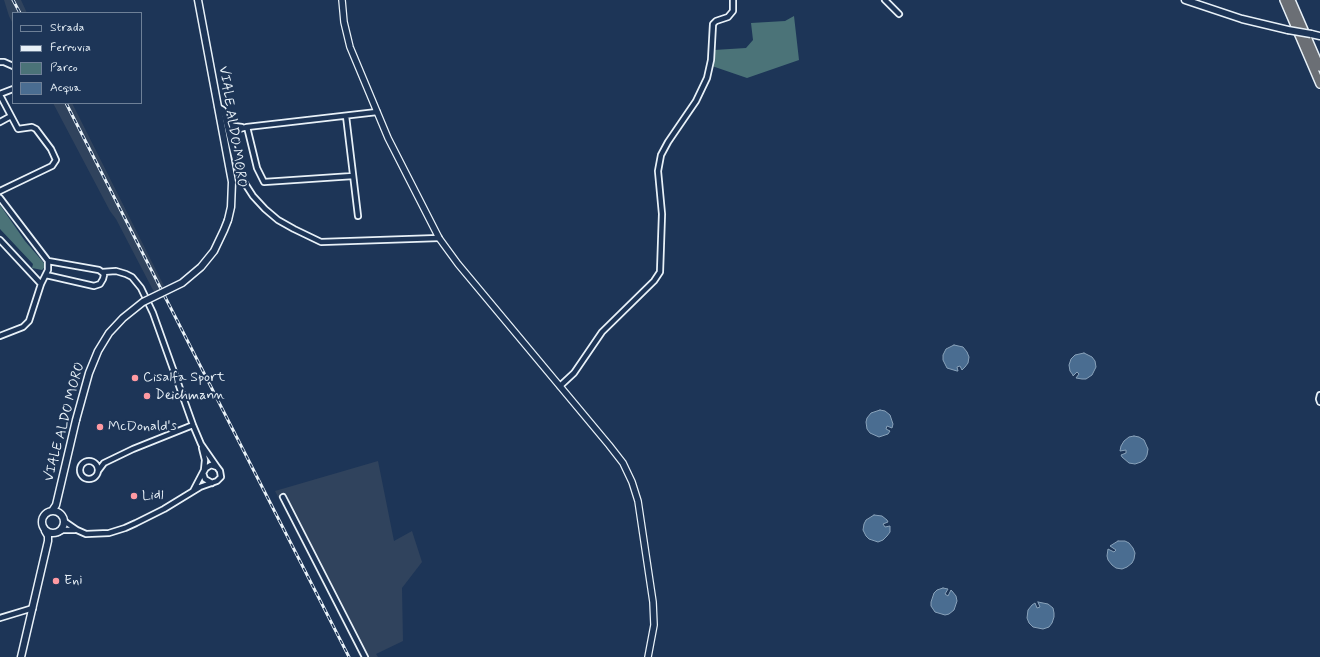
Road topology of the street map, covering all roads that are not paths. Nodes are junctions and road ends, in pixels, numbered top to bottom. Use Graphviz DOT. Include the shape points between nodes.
graph roads {
  1 [pos="198,0"];
  2 [pos="342,0"];
  3 [pos="733,0"];
  4 [pos="885,0"];
  5 [pos="1185,0"];
  6 [pos="1284,0"];
  7 [pos="1292,0"];
  8 [pos="899,14"];
  9 [pos="1320,36"];
  10 [pos="0,62"];
  11 [pos="12,66"];
  12 [pos="1320,67"];
  13 [pos="1320,84"];
  14 [pos="12,89"];
  15 [pos="0,95"];
  16 [pos="218,106"];
  17 [pos="377,112"];
  18 [pos="11,116"];
  19 [pos="346,116"];
  20 [pos="225,119"];
  21 [pos="0,122"];
  22 [pos="247,127"];
  23 [pos="230,139"];
  24 [pos="353,176"];
  25 [pos="0,191"];
  26 [pos="0,198"];
  27 [pos="358,216"];
  28 [pos="439,238"];
  29 [pos="0,240"];
  30 [pos="48,262"];
  31 [pos="102,272"];
  32 [pos="46,274"];
  33 [pos="41,284"];
  34 [pos="0,336"];
  35 [pos="560,386"];
  36 [pos="1320,395"];
  37 [pos="1320,402"];
  38 [pos="193,425"];
  39 [pos="201,444"];
  40 [pos="94,462"];
  41 [pos="104,463"];
  42 [pos="217,467"];
  43 [pos="204,470"];
  44 [pos="98,471"];
  45 [pos="212,483"];
  46 [pos="191,493"];
  47 [pos="283,497"];
  48 [pos="56,505"];
  49 [pos="52,511"];
  50 [pos="58,513"];
  51 [pos="64,522"];
  52 [pos="77,530"];
  53 [pos="45,531"];
  54 [pos="58,533"];
  55 [pos="48,541"];
  56 [pos="33,608"];
  57 [pos="0,618"];
  58 [pos="21,657"];
  59 [pos="365,657"];
  60 [pos="648,657"];
  1 -- 16 [label="main road, VIALE ALDO MORO"];
  2 -- 17 [label="street" via="348,41"];
  3 -- 35 [label="street" via="733,11 728,17 713,24 711,60 699,96 661,155 658,171 662,214 660,272 602,332 574,373"];
  4 -- 8 [label="street"];
  5 -- 9 [label="main road, bridge" via="1242,20"];
  6 -- 13 [label="highway"];
  7 -- 12 [label="highway"];
  10 -- 11 [label="street"];
  14 -- 15 [label="street"];
  15 -- 18 [label="street"];
  16 -- 20 [label="street" via="223,110"];
  16 -- 48 [label="main road, VIALE ALDO MORO, bridge" via="232,182 231,207 224,230 214,251 201,268 182,283 142,302 109,333 98,351 76,420"];
  17 -- 19 [label="street"];
  17 -- 28 [label="street" via="391,145"];
  18 -- 21 [label="street"];
  18 -- 25 [label="street" via="18,129 36,128 51,149 56,162"];
  19 -- 22 [label="street"];
  19 -- 24 [label="street"];
  20 -- 22 [label="street" via="234,126"];
  20 -- 23 [label="street"];
  22 -- 23 [label="street" via="236,130"];
  22 -- 24 [label="street" via="264,182"];
  23 -- 28 [label="street" via="242,179 253,196 278,220 321,242"];
  24 -- 27 [label="street"];
  26 -- 30 [label="street"];
  28 -- 35 [label="street"];
  29 -- 33 [label="street"];
  30 -- 31 [label="street"];
  30 -- 32 [label="street"];
  31 -- 32 [label="street" via="102,282 94,286"];
  31 -- 38 [label="street" via="126,274 141,288"];
  32 -- 33 [label="street"];
  33 -- 34 [label="street" via="29,321 23,327"];
  35 -- 60 [label="street" via="623,463 632,482 638,501 653,602 654,625"];
  36 -- 37 [label="street"];
  38 -- 39 [label="street"];
  38 -- 41 [label="street"];
  39 -- 42 [label="street"];
  39 -- 43 [label="street" via="205,460"];
  40 -- 41 [label="street"];
  40 -- 44 [label="street"];
  40 -- 44 [label="street" via="85,462 81,466 81,472 84,477 89,478 94,477"];
  41 -- 44 [label="street"];
  42 -- 43 [label="street" via="208,466"];
  42 -- 45 [label="street" via="221,477"];
  43 -- 45 [label="street" via="205,479"];
  43 -- 46 [label="street"];
  45 -- 46 [label="street"];
  46 -- 52 [label="street" via="125,528 93,535"];
  47 -- 59 [label="street"];
  48 -- 49 [label="main road, VIALE ALDO MORO"];
  48 -- 50 [label="main road, VIALE ALDO MORO"];
  49 -- 50 [label="main road"];
  49 -- 53 [label="main road, VIALE ALDO MORO" via="45,514 42,520"];
  50 -- 51 [label="main road, VIALE ALDO MORO"];
  51 -- 52 [label="street"];
  51 -- 54 [label="main road"];
  52 -- 54 [label="street" via="64,530"];
  53 -- 54 [label="main road"];
  53 -- 55 [label="main road, VIALE ALDO MORO"];
  54 -- 55 [label="main road"];
  55 -- 56 [label="main road, VIALE ALDO MORO"];
  56 -- 57 [label="street"];
  56 -- 58 [label="main road, VIALE ALDO MORO"];
}
